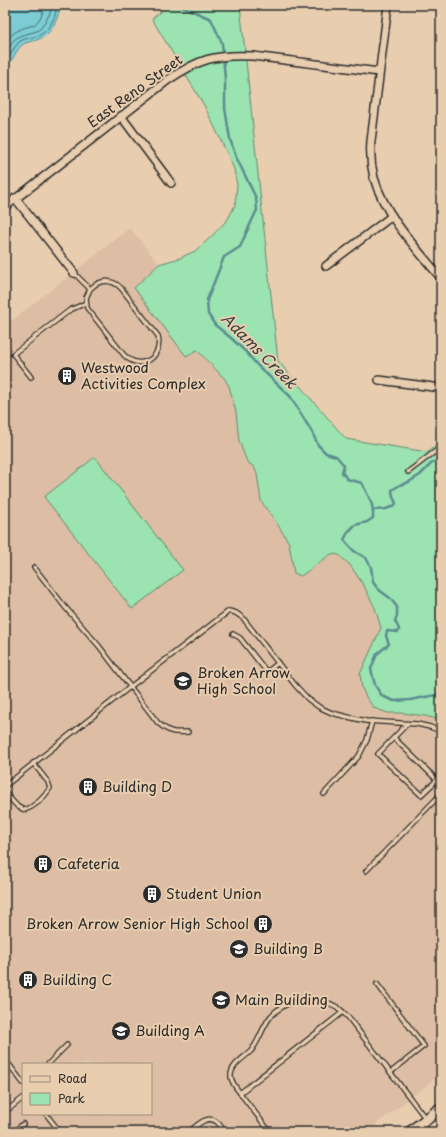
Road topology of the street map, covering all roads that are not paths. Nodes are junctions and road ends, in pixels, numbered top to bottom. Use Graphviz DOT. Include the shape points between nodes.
graph roads {
  1 [pos="388,5"];
  2 [pos="379,72"];
  3 [pos="121,116"];
  4 [pos="171,183"];
  5 [pos="15,198"];
  6 [pos="5,207"];
  7 [pos="392,216"];
  8 [pos="326,266"];
  9 [pos="74,273"];
  10 [pos="441,278"];
  11 [pos="90,288"];
  12 [pos="86,303"];
  13 [pos="31,377"];
  14 [pos="379,380"];
  15 [pos="441,388"];
  16 [pos="441,447"];
  17 [pos="408,472"];
  18 [pos="34,567"];
  19 [pos="233,634"];
  20 [pos="278,663"];
  21 [pos="130,687"];
  22 [pos="372,721"];
  23 [pos="407,724"];
  24 [pos="188,732"];
  25 [pos="441,732"];
  26 [pos="394,738"];
  27 [pos="33,763"];
  28 [pos="5,786"];
  29 [pos="5,793"];
  30 [pos="324,794"];
  31 [pos="441,794"];
  32 [pos="366,871"];
  33 [pos="377,984"];
  34 [pos="343,1012"];
  35 [pos="66,1045"];
  36 [pos="5,1059"];
  37 [pos="49,1063"];
  38 [pos="392,1072"];
  39 [pos="22,1082"];
  40 [pos="240,1093"];
  41 [pos="22,1099"];
  42 [pos="441,1108"];
  43 [pos="5,1112"];
  44 [pos="47,1115"];
  45 [pos="426,1119"];
  46 [pos="24,1124"];
  47 [pos="13,1132"];
  48 [pos="60,1132"];
  49 [pos="156,1132"];
  50 [pos="170,1132"];
  51 [pos="189,1132"];
  52 [pos="224,1132"];
  53 [pos="270,1132"];
  54 [pos="410,1132"];
  1 -- 2 [label="street"];
  2 -- 3 [label="street, East Reno Street" via="253,56 230,55 211,58 184,69"];
  2 -- 7 [label="street" via="372,125 371,160 377,186"];
  3 -- 4 [label="street"];
  3 -- 5 [label="street, East Reno Street"];
  5 -- 6 [label="street, East Reno Street"];
  5 -- 9 [label="street"];
  7 -- 8 [label="street"];
  7 -- 10 [label="street"];
  9 -- 11 [label="lane"];
  11 -- 12 [label="lane"];
  11 -- 12 [label="lane" via="98,282 108,281 121,288 158,336 159,346 155,355 142,363 127,359 90,312"];
  12 -- 13 [label="lane" via="70,310 14,354"];
  14 -- 15 [label="street"];
  16 -- 17 [label="lane"];
  18 -- 21 [label="lane"];
  19 -- 20 [label="lane" via="240,638 268,672"];
  20 -- 21 [label="lane" via="243,618 229,612"];
  20 -- 22 [label="lane" via="308,699 319,708"];
  21 -- 24 [label="lane" via="165,729 174,733"];
  21 -- 27 [label="lane"];
  22 -- 23 [label="lane"];
  22 -- 30 [label="lane" via="359,756"];
  23 -- 25 [label="lane" via="430,727"];
  23 -- 26 [label="lane"];
  26 -- 26 [label="lane" via="378,754 421,795 437,780"];
  27 -- 28 [label="lane"];
  27 -- 29 [label="lane" via="48,782 50,788 46,794 33,807 25,810 18,807"];
  31 -- 32 [label="lane"];
  33 -- 38 [label="lane" via="424,1046"];
  34 -- 38 [label="lane"];
  34 -- 40 [label="lane"];
  34 -- 40 [label="lane" via="327,1002 316,1000 302,1000 279,1010 264,1026 259,1040 233,1068 231,1077"];
  35 -- 37 [label="lane"];
  36 -- 39 [label="lane"];
  38 -- 45 [label="lane"];
  40 -- 53 [label="lane"];
  41 -- 43 [label="lane"];
  42 -- 45 [label="street"];
  44 -- 48 [label="lane"];
  45 -- 54 [label="street"];
  46 -- 47 [label="lane"];
  49 -- 50 [label="lane"];
  51 -- 52 [label="lane" via="207,1119 211,1119 217,1122"];
}
